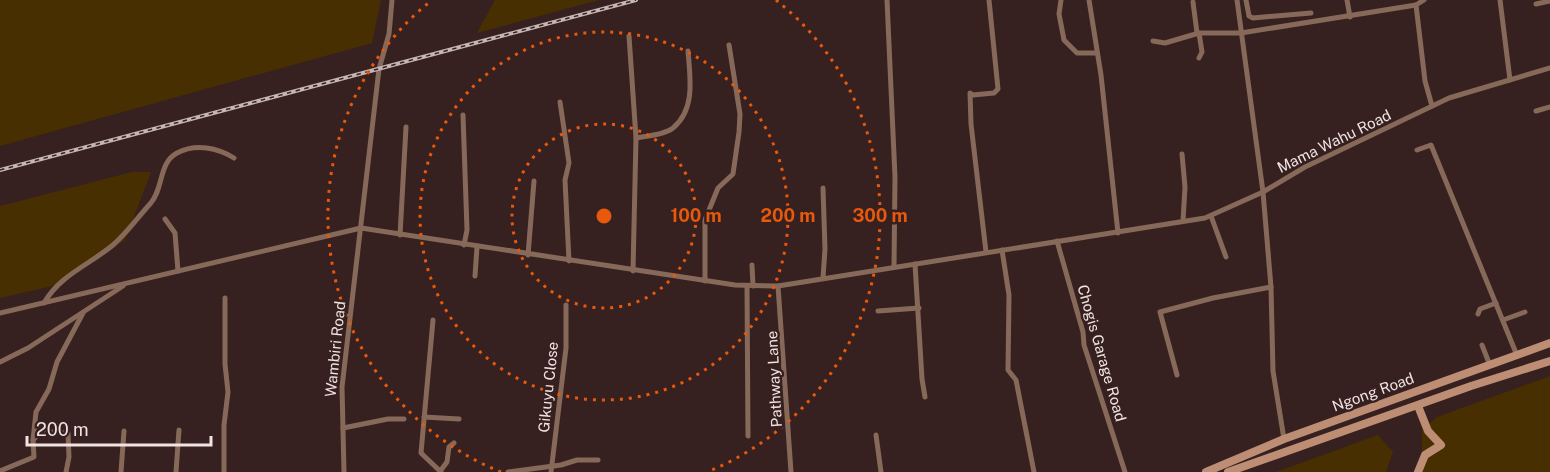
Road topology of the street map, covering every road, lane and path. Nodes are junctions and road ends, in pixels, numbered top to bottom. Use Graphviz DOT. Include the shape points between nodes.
graph roads {
  1 [pos="392,0"];
  2 [pos="887,0"];
  3 [pos="989,0"];
  4 [pos="1061,0"];
  5 [pos="1089,0"];
  6 [pos="1237,0"];
  7 [pos="1246,0"];
  8 [pos="1347,0"];
  9 [pos="1424,0"];
  10 [pos="1500,0"];
  11 [pos="1550,1"];
  12 [pos="1193,2"];
  13 [pos="1536,4"];
  14 [pos="1416,5"];
  15 [pos="1311,12"];
  16 [pos="1350,18"];
  17 [pos="1198,33"];
  18 [pos="1241,33"];
  19 [pos="629,36"];
  20 [pos="1153,41"];
  21 [pos="729,45"];
  22 [pos="688,51"];
  23 [pos="1097,53"];
  24 [pos="1199,58"];
  25 [pos="1550,68"];
  26 [pos="1510,80"];
  27 [pos="560,102"];
  28 [pos="1432,106"];
  29 [pos="1550,107"];
  30 [pos="1536,111"];
  31 [pos="463,115"];
  32 [pos="406,127"];
  33 [pos="636,138"];
  34 [pos="1417,150"];
  35 [pos="1182,154"];
  36 [pos="234,158"];
  37 [pos="534,181"];
  38 [pos="823,188"];
  39 [pos="1263,192"];
  40 [pos="1211,216"];
  41 [pos="165,219"];
  42 [pos="1183,221"];
  43 [pos="361,228"];
  44 [pos="1118,233"];
  45 [pos="400,235"];
  46 [pos="1057,241"];
  47 [pos="464,245"];
  48 [pos="477,247"];
  49 [pos="1002,250"];
  50 [pos="986,252"];
  51 [pos="528,255"];
  52 [pos="1226,257"];
  53 [pos="569,261"];
  54 [pos="915,264"];
  55 [pos="752,266"];
  56 [pos="894,266"];
  57 [pos="178,271"];
  58 [pos="633,271"];
  59 [pos="475,276"];
  60 [pos="823,278"];
  61 [pos="705,281"];
  62 [pos="128,283"];
  63 [pos="750,286"];
  64 [pos="778,286"];
  65 [pos="1271,287"];
  66 [pos="225,298"];
  67 [pos="44,303"];
  68 [pos="1496,303"];
  69 [pos="566,304"];
  70 [pos="919,308"];
  71 [pos="878,311"];
  72 [pos="1526,312"];
  73 [pos="0,313"];
  74 [pos="82,313"];
  75 [pos="1478,314"];
  76 [pos="433,320"];
  77 [pos="1503,320"];
  78 [pos="1550,343"];
  79 [pos="1482,345"];
  80 [pos="1516,353"];
  81 [pos="1550,361"];
  82 [pos="0,363"];
  83 [pos="1489,363"];
  84 [pos="1177,375"];
  85 [pos="925,397"];
  86 [pos="1418,406"];
  87 [pos="424,417"];
  88 [pos="404,419"];
  89 [pos="459,419"];
  90 [pos="344,428"];
  91 [pos="179,430"];
  92 [pos="124,431"];
  93 [pos="876,435"];
  94 [pos="748,436"];
  95 [pos="1284,439"];
  96 [pos="33,440"];
  97 [pos="454,443"];
  98 [pos="598,460"];
  99 [pos="552,464"];
  100 [pos="0,471"];
  101 [pos="441,471"];
  102 [pos="66,472"];
  103 [pos="121,472"];
  104 [pos="176,472"];
  105 [pos="224,472"];
  106 [pos="344,472"];
  107 [pos="508,472"];
  108 [pos="551,472"];
  109 [pos="791,472"];
  110 [pos="881,472"];
  111 [pos="1034,472"];
  112 [pos="1125,472"];
  113 [pos="1206,472"];
  114 [pos="1228,472"];
  115 [pos="1418,472"];
  1 -- 43 [label="street, Wambiri Road" via="389,34 379,69"];
  2 -- 56 [label="street" via="895,177"];
  3 -- 50 [label="street" via="998,89 973,96 970,93"];
  4 -- 23 [label="street" via="1059,14 1064,40 1077,53"];
  5 -- 23 [label="street"];
  6 -- 18 [label="street"];
  7 -- 15 [label="street" via="1249,16 1253,18"];
  8 -- 16 [label="street"];
  9 -- 14 [label="street"];
  10 -- 26 [label="street"];
  11 -- 13 [label="street"];
  12 -- 17 [label="street"];
  14 -- 16 [label="street"];
  14 -- 28 [label="street" via="1425,81"];
  16 -- 18 [label="street"];
  17 -- 18 [label="street"];
  17 -- 20 [label="street" via="1165,43"];
  17 -- 24 [label="street" via="1202,52"];
  18 -- 39 [label="street"];
  19 -- 33 [label="street"];
  21 -- 61 [label="street" via="740,132 733,174 718,188 705,220"];
  22 -- 33 [label="street" via="691,96 677,123 665,132"];
  23 -- 44 [label="street"];
  25 -- 26 [label="street, Mama Wahu Road"];
  26 -- 28 [label="street, Mama Wahu Road"];
  27 -- 53 [label="street" via="569,163 565,180"];
  28 -- 39 [label="street, Mama Wahu Road"];
  29 -- 30 [label="street"];
  31 -- 47 [label="street" via="467,230"];
  32 -- 45 [label="street"];
  33 -- 58 [label="street"];
  34 -- 68 [label="street" via="1431,145"];
  35 -- 42 [label="street"];
  36 -- 67 [label="street" via="206,148 172,156 152,202 115,244 52,288"];
  37 -- 51 [label="street"];
  38 -- 60 [label="street"];
  39 -- 40 [label="street, Mama Wahu Road"];
  39 -- 65 [label="street"];
  40 -- 42 [label="street, Mama Wahu Road"];
  40 -- 52 [label="street"];
  41 -- 57 [label="street" via="175,233"];
  42 -- 44 [label="street, Mama Wahu Road"];
  43 -- 45 [label="street, Mama Wahu Road"];
  43 -- 57 [label="street"];
  43 -- 90 [label="street, Wambiri Road" via="342,387"];
  44 -- 46 [label="street, Mama Wahu Road"];
  45 -- 47 [label="street, Mama Wahu Road"];
  46 -- 49 [label="street, Mama Wahu Road"];
  46 -- 112 [label="street, Chogis Garage Road" via="1084,345"];
  47 -- 48 [label="street, Mama Wahu Road"];
  48 -- 51 [label="street, Mama Wahu Road"];
  48 -- 59 [label="street"];
  49 -- 50 [label="street, Mama Wahu Road"];
  49 -- 111 [label="street" via="1009,295 1008,370 1016,380"];
  50 -- 54 [label="street, Mama Wahu Road"];
  51 -- 53 [label="street, Mama Wahu Road"];
  53 -- 58 [label="street, Mama Wahu Road"];
  54 -- 56 [label="street, Mama Wahu Road"];
  54 -- 70 [label="street"];
  55 -- 63 [label="street"];
  56 -- 60 [label="street, Mama Wahu Road"];
  57 -- 62 [label="street"];
  58 -- 61 [label="street, Mama Wahu Road"];
  60 -- 64 [label="street, Mama Wahu Road"];
  61 -- 63 [label="street, Mama Wahu Road"];
  62 -- 67 [label="street"];
  62 -- 74 [label="street"];
  63 -- 64 [label="street, Mama Wahu Road"];
  63 -- 94 [label="street"];
  64 -- 109 [label="street, Pathway Lane"];
  65 -- 84 [label="street" via="1160,312"];
  65 -- 95 [label="street" via="1273,371"];
  66 -- 105 [label="street" via="228,392"];
  67 -- 73 [label="street"];
  68 -- 75 [label="street" via="1480,309"];
  68 -- 77 [label="street"];
  69 -- 99 [label="street, Gikuyu Close" via="566,348"];
  70 -- 71 [label="street"];
  70 -- 85 [label="street"];
  72 -- 77 [label="street"];
  74 -- 82 [label="street"];
  74 -- 96 [label="street" via="57,362 49,389 38,405"];
  76 -- 87 [label="street"];
  77 -- 80 [label="street"];
  78 -- 80 [label="main road, Ngong Road"];
  79 -- 83 [label="street"];
  80 -- 83 [label="main road, Ngong Road"];
  81 -- 86 [label="main road, Ngong Road"];
  83 -- 95 [label="main road, Ngong Road"];
  86 -- 114 [label="main road, Ngong Road"];
  86 -- 115 [label="main road" via="1428,430 1441,445 1425,455"];
  87 -- 89 [label="street"];
  87 -- 101 [label="street" via="421,453"];
  88 -- 90 [label="street"];
  90 -- 106 [label="street, Wambiri Road"];
  91 -- 104 [label="street"];
  92 -- 103 [label="street"];
  93 -- 110 [label="street"];
  95 -- 113 [label="main road, Ngong Road"];
  96 -- 100 [label="street" via="34,457"];
  96 -- 102 [label="street" via="40,431 68,433"];
  97 -- 101 [label="street"];
  98 -- 99 [label="street"];
  99 -- 107 [label="street"];
  99 -- 108 [label="street, Gikuyu Close"];
}
